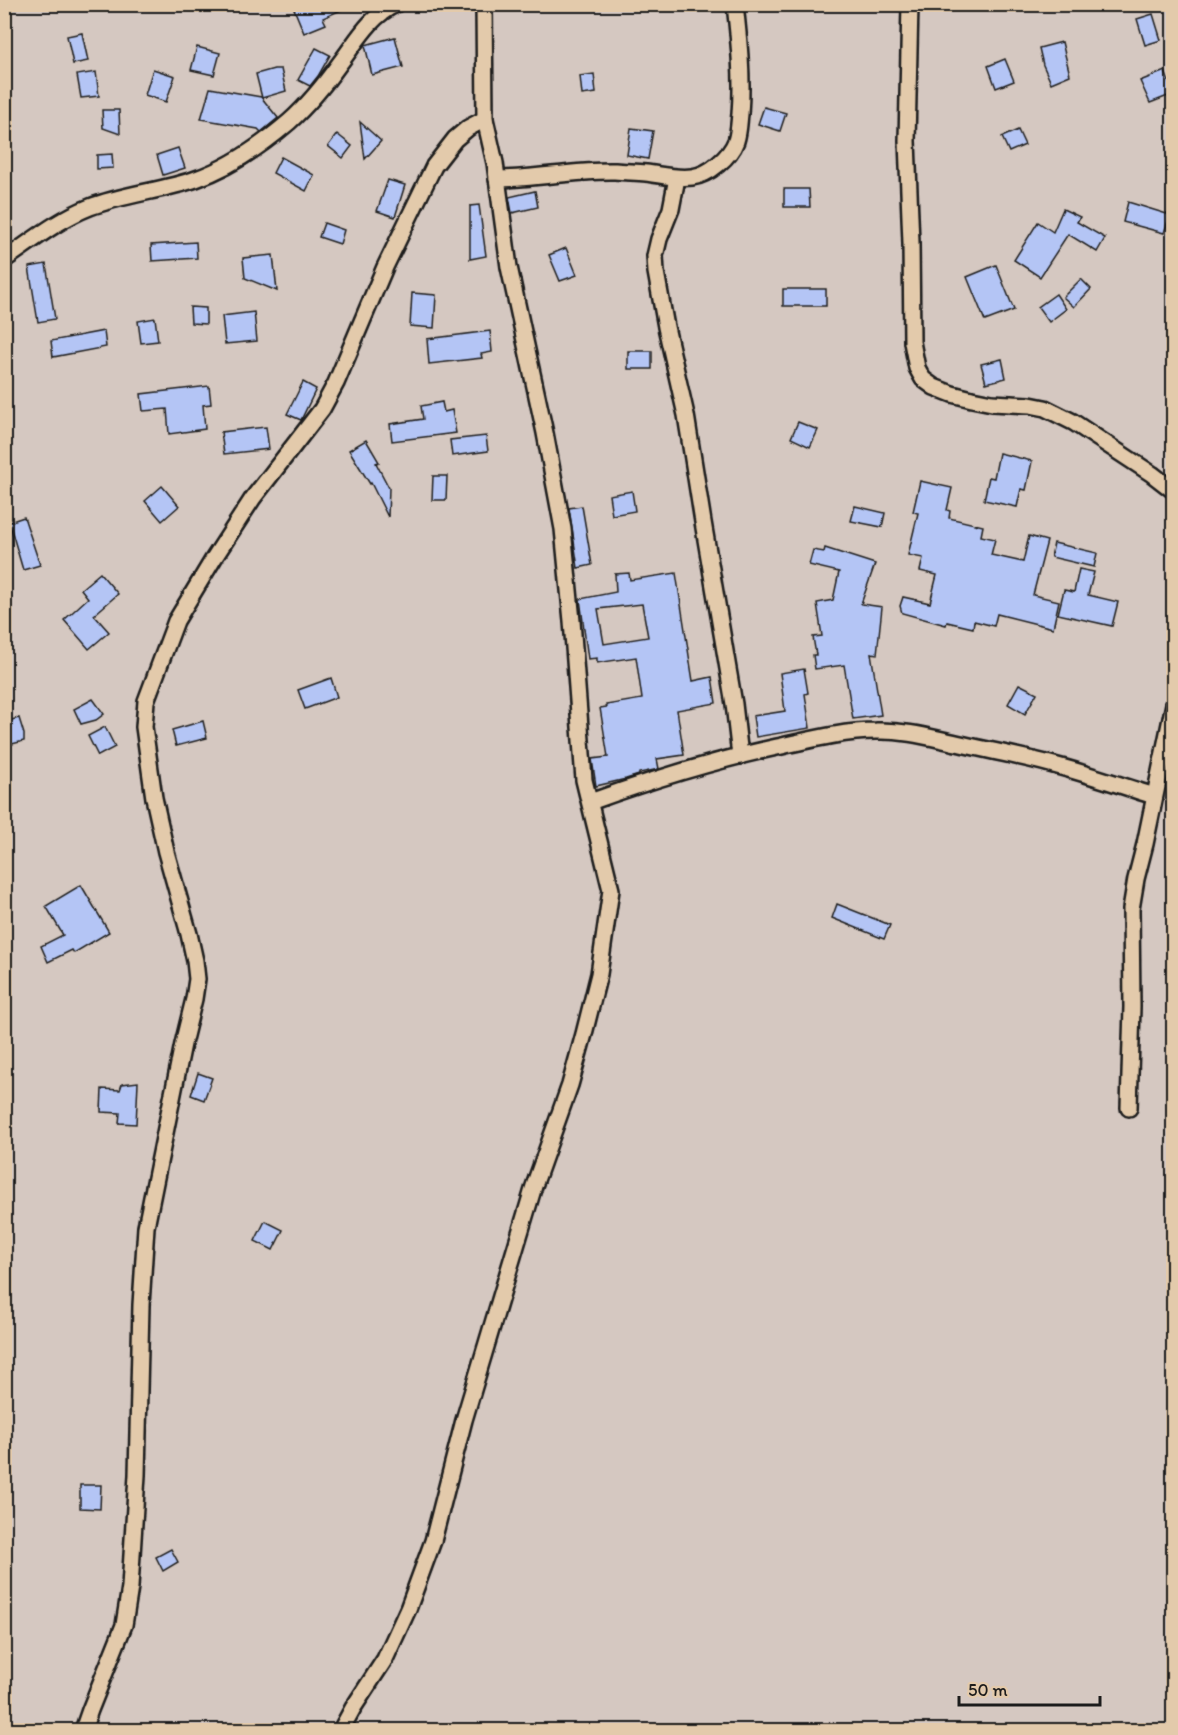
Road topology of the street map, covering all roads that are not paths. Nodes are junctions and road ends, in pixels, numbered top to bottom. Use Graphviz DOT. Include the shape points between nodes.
graph roads {
  1 [pos="396,4"];
  2 [pos="484,4"];
  3 [pos="735,4"];
  4 [pos="910,4"];
  5 [pos="485,119"];
  6 [pos="677,178"];
  7 [pos="497,179"];
  8 [pos="4,260"];
  9 [pos="1173,491"];
  10 [pos="1173,704"];
  11 [pos="740,756"];
  12 [pos="1154,796"];
  13 [pos="590,802"];
  14 [pos="1129,1108"];
  15 [pos="83,1731"];
  16 [pos="341,1731"];
  1 -- 8 [label="street" via="376,16 290,121 237,162 194,180 89,208"];
  2 -- 5 [label="street"];
  3 -- 6 [label="street" via="741,75 736,141 729,153 707,171"];
  4 -- 9 [label="street" via="907,141 912,342 922,379 972,399 1045,408 1073,422"];
  5 -- 7 [label="street"];
  5 -- 15 [label="street" via="455,139 434,166 385,267 336,383 322,409 253,498 176,621 146,701 144,727 154,798 197,979 146,1227 130,1587 124,1625"];
  6 -- 7 [label="street" via="595,171"];
  6 -- 11 [label="street" via="655,256 656,272 686,414"];
  7 -- 13 [label="street" via="509,267 563,529 584,780"];
  10 -- 12 [label="street"];
  11 -- 12 [label="street" via="811,739 897,731 1051,764"];
  11 -- 13 [label="street" via="661,777"];
  12 -- 14 [label="street" via="1131,909"];
  13 -- 16 [label="street" via="611,890 599,974 584,1034 467,1409 433,1541 385,1659"];
}
